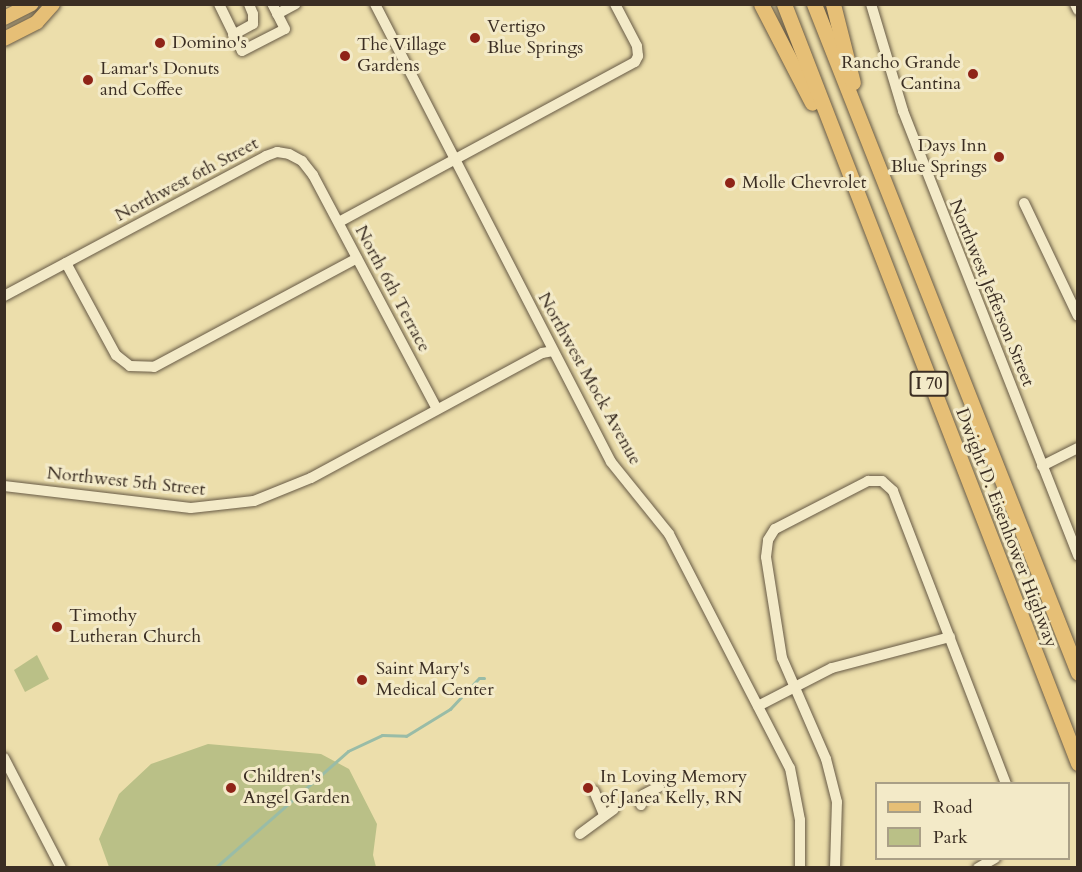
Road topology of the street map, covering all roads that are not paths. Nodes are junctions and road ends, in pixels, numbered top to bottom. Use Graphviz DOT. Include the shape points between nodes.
graph roads {
  1 [pos="32,4"];
  2 [pos="53,4"];
  3 [pos="219,4"];
  4 [pos="249,4"];
  5 [pos="296,4"];
  6 [pos="375,4"];
  7 [pos="615,4"];
  8 [pos="761,4"];
  9 [pos="783,4"];
  10 [pos="814,4"];
  11 [pos="833,4"];
  12 [pos="871,4"];
  13 [pos="1075,4"];
  14 [pos="274,9"];
  15 [pos="1077,10"];
  16 [pos="4,18"];
  17 [pos="233,35"];
  18 [pos="4,39"];
  19 [pos="869,144"];
  20 [pos="840,157"];
  21 [pos="455,161"];
  22 [pos="1024,203"];
  23 [pos="339,222"];
  24 [pos="357,258"];
  25 [pos="66,263"];
  26 [pos="4,296"];
  27 [pos="1077,316"];
  28 [pos="553,351"];
  29 [pos="437,409"];
  30 [pos="1077,448"];
  31 [pos="1042,466"];
  32 [pos="4,486"];
  33 [pos="1077,556"];
  34 [pos="950,637"];
  35 [pos="1077,672"];
  36 [pos="794,687"];
  37 [pos="758,706"];
  38 [pos="4,758"];
  39 [pos="1077,763"];
  40 [pos="1006,782"];
  41 [pos="659,786"];
  42 [pos="594,791"];
  43 [pos="641,805"];
  44 [pos="580,834"];
  45 [pos="61,867"];
  46 [pos="800,867"];
  47 [pos="835,867"];
  1 -- 16 [label="main road"];
  2 -- 18 [label="main road" via="37,22"];
  3 -- 17 [label="street"];
  4 -- 17 [label="street" via="253,24"];
  5 -- 14 [label="street"];
  6 -- 21 [label="street, Northwest Mock Avenue"];
  7 -- 21 [label="street" via="637,46 636,62"];
  8 -- 20 [label="highway"];
  9 -- 20 [label="highway, Dwight D. Eisenhower Highway / I 70"];
  10 -- 19 [label="highway, Dwight D. Eisenhower Highway / I 70"];
  11 -- 19 [label="highway"];
  12 -- 31 [label="street, Northwest Jefferson Street" via="903,111"];
  13 -- 15 [label="street"];
  14 -- 17 [label="street" via="285,29 242,51"];
  19 -- 35 [label="highway, Dwight D. Eisenhower Highway / I 70"];
  20 -- 39 [label="highway, Dwight D. Eisenhower Highway / I 70"];
  21 -- 23 [label="street"];
  21 -- 28 [label="street, Northwest Mock Avenue"];
  22 -- 27 [label="street"];
  23 -- 24 [label="street, North 6th Terrace"];
  23 -- 25 [label="street, Northwest 6th Street" via="302,161 277,152"];
  24 -- 25 [label="street" via="154,367 130,366 116,355"];
  24 -- 29 [label="street, North 6th Terrace"];
  25 -- 26 [label="street, Northwest 6th Street"];
  28 -- 29 [label="street, Northwest 5th Street" via="542,353"];
  28 -- 37 [label="street, Northwest Mock Avenue" via="611,462 669,534"];
  29 -- 32 [label="street, Northwest 5th Street" via="311,478 254,501 191,508"];
  30 -- 31 [label="street"];
  31 -- 33 [label="street, Northwest Jefferson Street"];
  34 -- 36 [label="street" via="832,668"];
  34 -- 36 [label="street" via="893,490 882,481 868,481 775,530 768,540 766,557 782,658"];
  34 -- 40 [label="street"];
  36 -- 37 [label="street"];
  36 -- 47 [label="street" via="826,759 837,801"];
  37 -- 46 [label="street, Northwest Mock Avenue" via="790,768 800,820"];
  38 -- 45 [label="street"];
  41 -- 43 [label="street" via="643,795"];
  42 -- 44 [label="street" via="609,812"];
}
